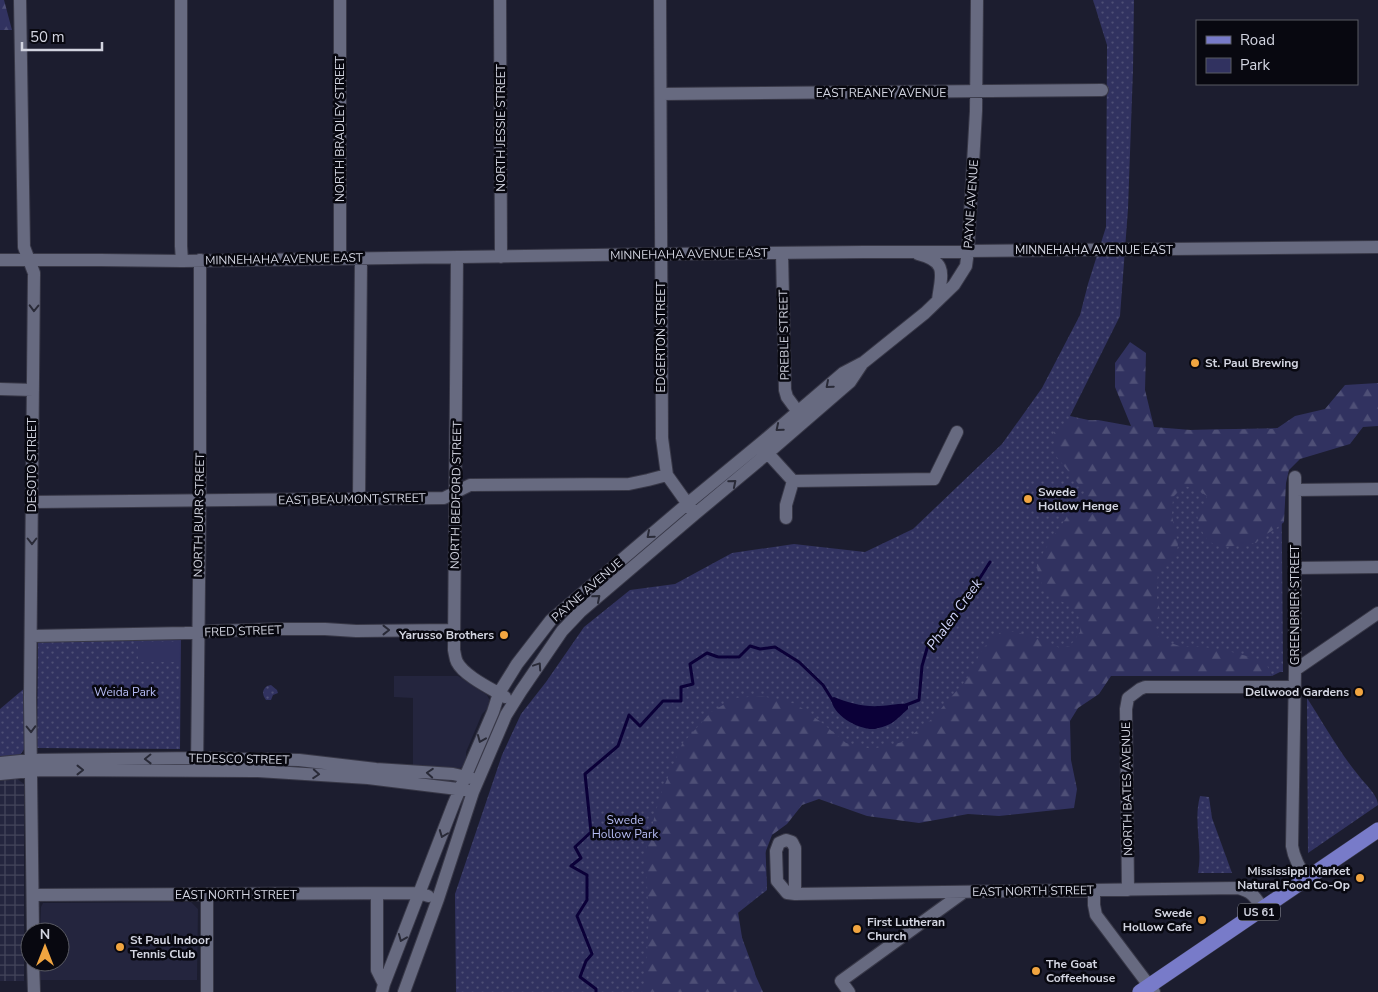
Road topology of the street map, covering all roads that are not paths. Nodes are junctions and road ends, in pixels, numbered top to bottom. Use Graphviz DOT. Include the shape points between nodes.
graph roads {
  1 [pos="20,0"];
  2 [pos="180,0"];
  3 [pos="340,0"];
  4 [pos="500,0"];
  5 [pos="660,0"];
  6 [pos="977,0"];
  7 [pos="1102,90"];
  8 [pos="977,92"];
  9 [pos="661,94"];
  10 [pos="1378,247"];
  11 [pos="968,251"];
  12 [pos="908,252"];
  13 [pos="661,254"];
  14 [pos="782,254"];
  15 [pos="457,257"];
  16 [pos="501,257"];
  17 [pos="340,258"];
  18 [pos="361,259"];
  19 [pos="0,260"];
  20 [pos="30,260"];
  21 [pos="200,260"];
  22 [pos="182,261"];
  23 [pos="938,300"];
  24 [pos="864,362"];
  25 [pos="0,389"];
  26 [pos="33,390"];
  27 [pos="798,412"];
  28 [pos="958,432"];
  29 [pos="764,449"];
  30 [pos="667,475"];
  31 [pos="793,481"];
  32 [pos="1378,489"];
  33 [pos="456,492"];
  34 [pos="359,498"];
  35 [pos="200,501"];
  36 [pos="32,502"];
  37 [pos="691,509"];
  38 [pos="786,518"];
  39 [pos="1378,567"];
  40 [pos="1295,568"];
  41 [pos="1378,613"];
  42 [pos="454,630"];
  43 [pos="198,632"];
  44 [pos="32,636"];
  45 [pos="1295,670"];
  46 [pos="1295,687"];
  47 [pos="500,693"];
  48 [pos="514,702"];
  49 [pos="0,763"];
  50 [pos="197,764"];
  51 [pos="31,765"];
  52 [pos="0,774"];
  53 [pos="463,783"];
  54 [pos="476,786"];
  55 [pos="1378,830"];
  56 [pos="1307,879"];
  57 [pos="1094,890"];
  58 [pos="1128,890"];
  59 [pos="964,892"];
  60 [pos="420,893"];
  61 [pos="377,894"];
  62 [pos="795,894"];
  63 [pos="33,895"];
  64 [pos="207,895"];
  65 [pos="438,899"];
  66 [pos="1263,909"];
  67 [pos="33,922"];
  68 [pos="34,972"];
  69 [pos="383,988"];
  70 [pos="1148,990"];
  71 [pos="34,992"];
  72 [pos="207,992"];
  73 [pos="404,992"];
  74 [pos="849,992"];
  1 -- 20 [label="street, DESOTO STREET" via="24,247"];
  2 -- 22 [label="street"];
  3 -- 17 [label="street, NORTH BRADLEY STREET"];
  4 -- 16 [label="street, NORTH JESSIE STREET"];
  5 -- 9 [label="street, EDGERTON STREET"];
  6 -- 8 [label="street, PAYNE AVENUE"];
  7 -- 8 [label="street, EAST REANEY AVENUE"];
  8 -- 9 [label="street, EAST REANEY AVENUE"];
  8 -- 11 [label="street, PAYNE AVENUE"];
  9 -- 13 [label="street, EDGERTON STREET"];
  10 -- 11 [label="street, MINNEHAHA AVENUE EAST"];
  11 -- 12 [label="street, MINNEHAHA AVENUE EAST"];
  11 -- 23 [label="street, PAYNE AVENUE" via="966,266 954,285"];
  12 -- 14 [label="street, MINNEHAHA AVENUE EAST"];
  12 -- 23 [label="street" via="930,257 938,264 942,272"];
  13 -- 14 [label="street, MINNEHAHA AVENUE EAST"];
  13 -- 16 [label="street, MINNEHAHA AVENUE EAST"];
  13 -- 30 [label="street, EDGERTON STREET" via="662,438"];
  14 -- 27 [label="street, PREBLE STREET" via="785,390"];
  15 -- 16 [label="street, MINNEHAHA AVENUE EAST"];
  15 -- 18 [label="street, MINNEHAHA AVENUE EAST"];
  15 -- 33 [label="street, NORTH BEDFORD STREET"];
  17 -- 18 [label="street, MINNEHAHA AVENUE EAST"];
  17 -- 21 [label="street, MINNEHAHA AVENUE EAST"];
  18 -- 34 [label="street"];
  19 -- 20 [label="street, MINNEHAHA AVENUE EAST"];
  20 -- 22 [label="street, MINNEHAHA AVENUE EAST"];
  20 -- 26 [label="street, DESOTO STREET, one-way" via="34,273"];
  21 -- 22 [label="street, MINNEHAHA AVENUE EAST"];
  21 -- 35 [label="street, NORTH BURR STREET"];
  23 -- 24 [label="street, PAYNE AVENUE"];
  24 -- 27 [label="street, PAYNE AVENUE, one-way" via="843,373"];
  24 -- 29 [label="street, PAYNE AVENUE" via="850,382"];
  25 -- 26 [label="street"];
  26 -- 36 [label="street, DESOTO STREET"];
  27 -- 29 [label="street, PAYNE AVENUE, one-way"];
  28 -- 31 [label="street" via="934,479"];
  29 -- 31 [label="street"];
  29 -- 37 [label="street, PAYNE AVENUE"];
  30 -- 33 [label="street, EAST BEAUMONT STREET" via="629,484 470,485"];
  30 -- 37 [label="street, EDGERTON STREET"];
  31 -- 38 [label="street"];
  32 -- 40 [label="street, GREENBRIER STREET" via="1295,483"];
  33 -- 34 [label="street, EAST BEAUMONT STREET" via="444,498"];
  33 -- 42 [label="street, NORTH BEDFORD STREET"];
  34 -- 35 [label="street, EAST BEAUMONT STREET"];
  35 -- 36 [label="street, EAST BEAUMONT STREET"];
  35 -- 43 [label="street, NORTH BURR STREET"];
  36 -- 44 [label="street, DESOTO STREET, one-way"];
  37 -- 47 [label="street, PAYNE AVENUE, one-way" via="551,620 517,664"];
  48 -- 37 [label="street, PAYNE AVENUE, one-way" via="571,621"];
  39 -- 40 [label="street"];
  40 -- 45 [label="street, GREENBRIER STREET"];
  41 -- 45 [label="street"];
  43 -- 42 [label="street, FRED STREET, one-way"];
  42 -- 47 [label="street, NORTH BEDFORD STREET" via="455,655 459,665"];
  43 -- 44 [label="street, FRED STREET"];
  43 -- 50 [label="street, NORTH BURR STREET"];
  44 -- 51 [label="street, DESOTO STREET, one-way"];
  45 -- 46 [label="street, GREENBRIER STREET"];
  46 -- 56 [label="street, GREENBRIER STREET" via="1292,846 1293,856"];
  46 -- 58 [label="street, NORTH BATES AVENUE" via="1140,688 1128,698"];
  47 -- 48 [label="street, NORTH BEDFORD STREET"];
  47 -- 53 [label="street, PAYNE AVENUE, one-way"];
  48 -- 54 [label="street, PAYNE AVENUE"];
  49 -- 51 [label="street, TEDESCO STREET"];
  50 -- 51 [label="street, TEDESCO STREET"];
  50 -- 53 [label="street, TEDESCO STREET"];
  51 -- 52 [label="street, TEDESCO STREET"];
  51 -- 63 [label="street, DESOTO STREET"];
  53 -- 54 [label="street, TEDESCO STREET"];
  53 -- 60 [label="street, PAYNE AVENUE, one-way"];
  54 -- 65 [label="street, PAYNE AVENUE"];
  55 -- 56 [label="main road, US 61"];
  56 -- 66 [label="main road, US 61"];
  57 -- 58 [label="street, EAST NORTH STREET"];
  57 -- 59 [label="street, EAST NORTH STREET"];
  57 -- 70 [label="street" via="1096,915"];
  58 -- 66 [label="street, EAST NORTH STREET" via="1238,888 1248,891"];
  59 -- 62 [label="street, EAST NORTH STREET"];
  59 -- 74 [label="street" via="841,981"];
  60 -- 61 [label="street, EAST NORTH STREET"];
  60 -- 65 [label="street, EAST NORTH STREET"];
  60 -- 69 [label="street, PAYNE AVENUE, one-way"];
  61 -- 64 [label="street, EAST NORTH STREET"];
  61 -- 69 [label="street, PAYNE AVENUE" via="377,970"];
  63 -- 64 [label="street, EAST NORTH STREET"];
  63 -- 67 [label="street, DESOTO STREET"];
  64 -- 72 [label="street"];
  65 -- 73 [label="street, PAYNE AVENUE"];
  66 -- 70 [label="main road, US 61"];
  68 -- 71 [label="street"];
}
